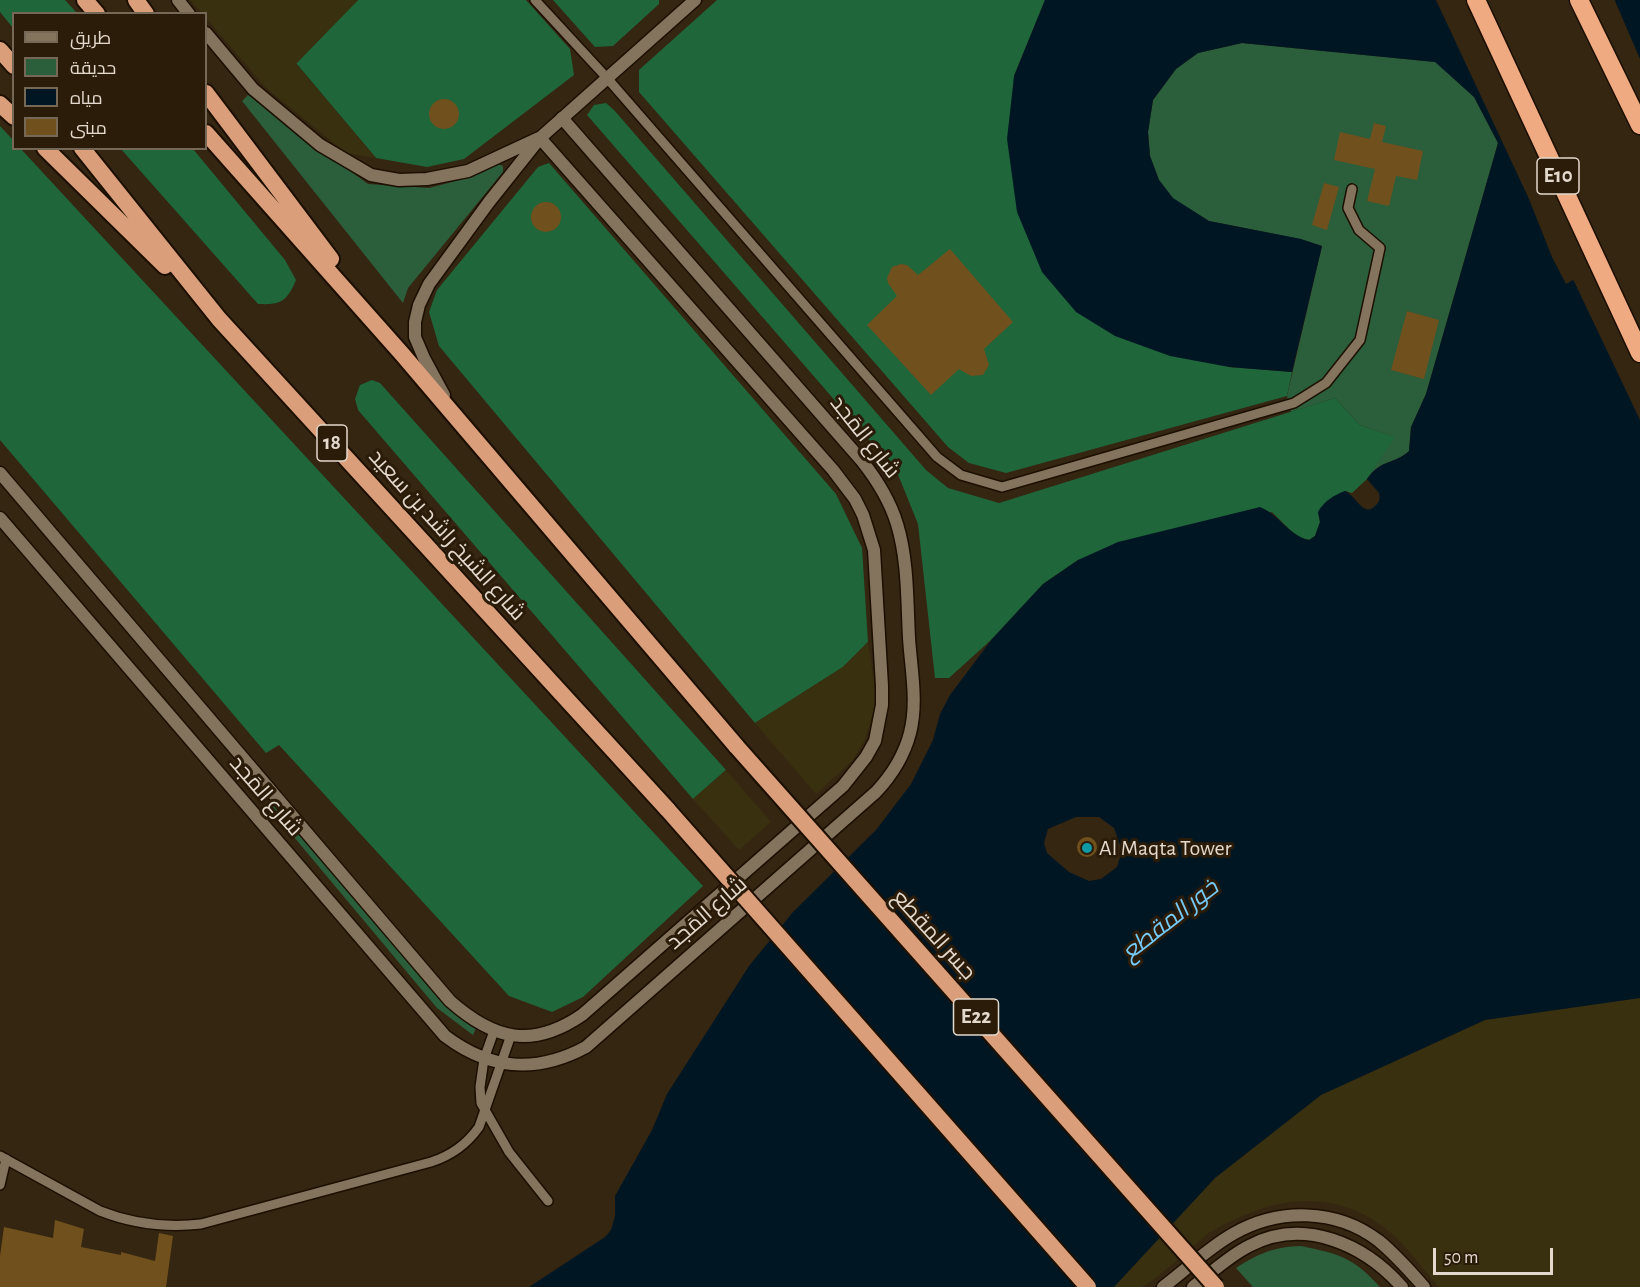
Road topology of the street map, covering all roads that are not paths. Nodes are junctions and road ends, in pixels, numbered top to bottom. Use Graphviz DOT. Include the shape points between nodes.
graph roads {
  1 [pos="85,0"];
  2 [pos="178,0"];
  3 [pos="535,0"];
  4 [pos="695,0"];
  5 [pos="1476,0"];
  6 [pos="1579,0"];
  7 [pos="95,12"];
  8 [pos="187,12"];
  9 [pos="207,34"];
  10 [pos="0,50"];
  11 [pos="12,64"];
  12 [pos="607,78"];
  13 [pos="207,94"];
  14 [pos="0,104"];
  15 [pos="12,115"];
  16 [pos="562,118"];
  17 [pos="1640,125"];
  18 [pos="207,135"];
  19 [pos="540,138"];
  20 [pos="47,150"];
  21 [pos="84,150"];
  22 [pos="1352,189"];
  23 [pos="219,320"];
  24 [pos="1640,353"];
  25 [pos="402,354"];
  26 [pos="456,417"];
  27 [pos="0,473"];
  28 [pos="0,518"];
  29 [pos="494,1030"];
  30 [pos="511,1035"];
  31 [pos="484,1059"];
  32 [pos="502,1064"];
  33 [pos="483,1109"];
  34 [pos="3,1157"];
  35 [pos="0,1185"];
  36 [pos="548,1201"];
  37 [pos="1088,1287"];
  38 [pos="1163,1287"];
  39 [pos="1193,1287"];
  40 [pos="1216,1287"];
  41 [pos="1402,1287"];
  42 [pos="1424,1287"];
  1 -- 7 [label="highway"];
  2 -- 8 [label="street"];
  3 -- 12 [label="lane"];
  4 -- 12 [label="street"];
  5 -- 24 [label="highway, E10"];
  6 -- 17 [label="highway"];
  9 -- 19 [label="street" via="253,89 320,145 371,175 427,179 468,171"];
  10 -- 11 [label="highway"];
  12 -- 16 [label="street"];
  12 -- 22 [label="lane" via="937,457 961,475 1002,487 1294,403 1326,383 1360,340 1380,248 1359,230 1348,208"];
  13 -- 25 [label="highway"];
  14 -- 15 [label="highway"];
  16 -- 19 [label="street"];
  16 -- 32 [label="street, شارع المَجد" via="862,460 882,490 897,523 904,558 913,717 905,750 876,792 600,1035 569,1056 551,1062"];
  18 -- 25 [label="highway"];
  19 -- 26 [label="street" via="429,284 419,305 415,337"];
  19 -- 30 [label="street, شارع المَجد" via="855,499 874,550 882,705 866,758 843,786 582,1015 543,1035"];
  20 -- 23 [label="highway"];
  21 -- 23 [label="highway, شارع الشيخ راشد بن سعيد / 18"];
  23 -- 37 [label="highway, شارع الشيخ راشد بن سعيد / 18, bridge" via="668,810"];
  25 -- 26 [label="highway"];
  26 -- 40 [label="highway, جسر المقطع / E22, bridge" via="737,747"];
  27 -- 29 [label="street, شارع المَجد" via="439,988 462,1012"];
  28 -- 31 [label="street, شارع المَجد" via="433,1022 461,1048"];
  29 -- 30 [label="street, شارع المَجد"];
  29 -- 31 [label="lane"];
  30 -- 32 [label="lane"];
  31 -- 32 [label="street, شارع المَجد"];
  31 -- 33 [label="lane" via="480,1087"];
  32 -- 33 [label="lane"];
  33 -- 34 [label="lane" via="475,1132 440,1159 182,1226 149,1225 116,1217"];
  33 -- 36 [label="lane" via="519,1167"];
  34 -- 35 [label="lane"];
  38 -- 42 [label="street" via="1231,1235 1255,1222 1310,1215 1337,1220 1378,1240"];
  39 -- 41 [label="street" via="1250,1245 1295,1234 1324,1236 1351,1246 1383,1267"];
}
